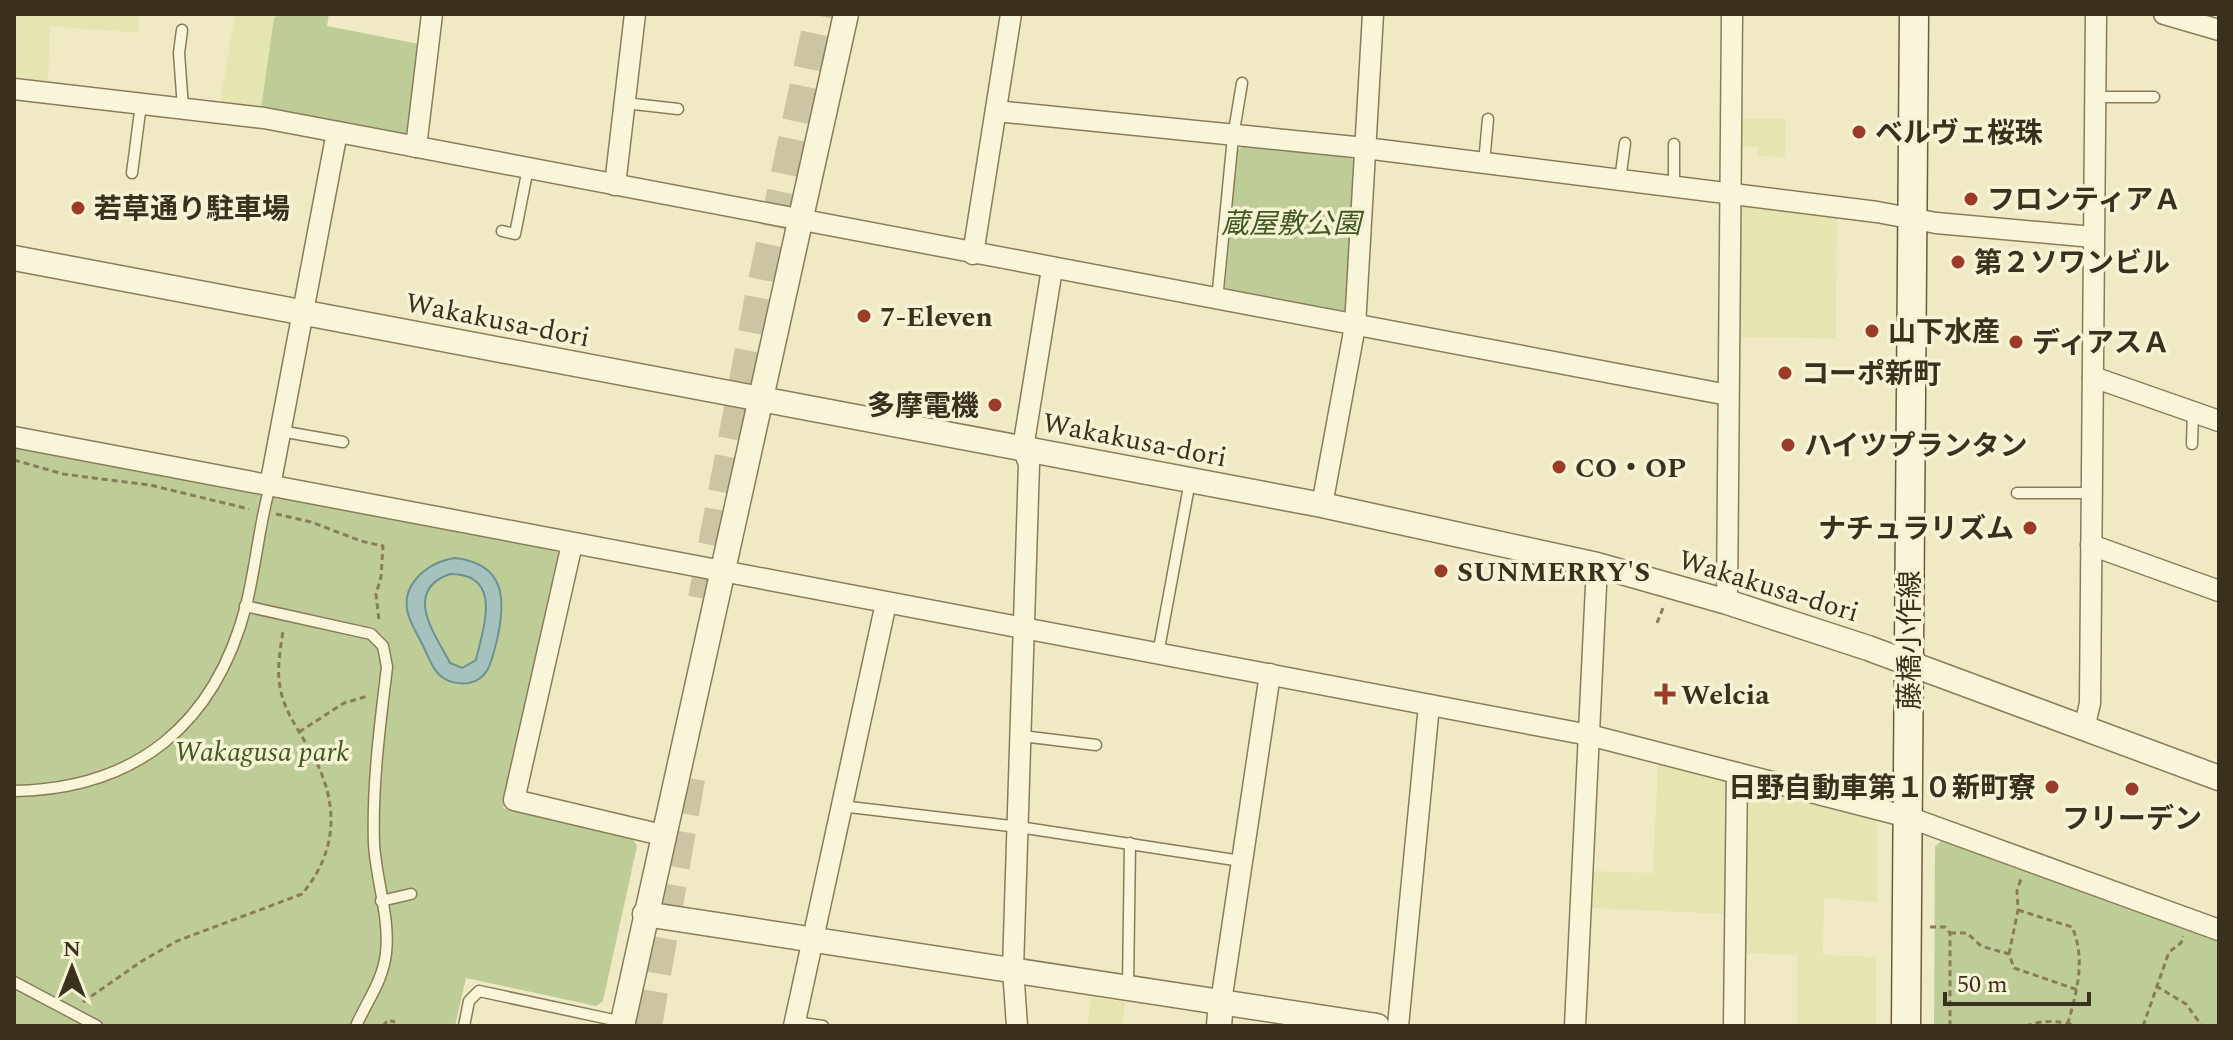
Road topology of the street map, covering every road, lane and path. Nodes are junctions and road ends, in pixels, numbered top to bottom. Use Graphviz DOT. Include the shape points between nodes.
graph roads {
  1 [pos="432,14"];
  2 [pos="635,14"];
  3 [pos="846,14"];
  4 [pos="1011,14"];
  5 [pos="1373,14"];
  6 [pos="1732,14"];
  7 [pos="1914,14"];
  8 [pos="2096,14"];
  9 [pos="2164,14"];
  10 [pos="182,30"];
  11 [pos="2219,30"];
  12 [pos="1242,83"];
  13 [pos="14,89"];
  14 [pos="2096,97"];
  15 [pos="2154,97"];
  16 [pos="625,103"];
  17 [pos="141,104"];
  18 [pos="183,108"];
  19 [pos="678,109"];
  20 [pos="996,111"];
  21 [pos="1488,119"];
  22 [pos="337,132"];
  23 [pos="1233,137"];
  24 [pos="1625,143"];
  25 [pos="1674,144"];
  26 [pos="416,147"];
  27 [pos="1365,148"];
  28 [pos="1484,163"];
  29 [pos="528,168"];
  30 [pos="132,173"];
  31 [pos="1620,180"];
  32 [pos="615,185"];
  33 [pos="1674,186"];
  34 [pos="1731,193"];
  35 [pos="1913,218"];
  36 [pos="799,221"];
  37 [pos="502,231"];
  38 [pos="2093,237"];
  39 [pos="973,254"];
  40 [pos="14,258"];
  41 [pos="1052,269"];
  42 [pos="1217,300"];
  43 [pos="304,313"];
  44 [pos="1355,326"];
  45 [pos="2093,377"];
  46 [pos="1728,395"];
  47 [pos="761,399"];
  48 [pos="2193,411"];
  49 [pos="2219,421"];
  50 [pos="280,431"];
  51 [pos="14,437"];
  52 [pos="343,442"];
  53 [pos="2192,444"];
  54 [pos="1023,448"];
  55 [pos="14,460"];
  56 [pos="1190,481"];
  57 [pos="270,486"];
  58 [pos="2017,493"];
  59 [pos="2092,493"];
  60 [pos="1322,505"];
  61 [pos="265,512"];
  62 [pos="572,544"];
  63 [pos="2091,545"];
  64 [pos="1597,565"];
  65 [pos="722,571"];
  66 [pos="2219,591"];
  67 [pos="1664,602"];
  68 [pos="1727,602"];
  69 [pos="886,603"];
  70 [pos="245,606"];
  71 [pos="285,616"];
  72 [pos="1657,623"];
  73 [pos="1025,628"];
  74 [pos="381,641"];
  75 [pos="1158,654"];
  76 [pos="1909,664"];
  77 [pos="1270,674"];
  78 [pos="384,694"];
  79 [pos="1429,705"];
  80 [pos="2084,729"];
  81 [pos="299,732"];
  82 [pos="1589,735"];
  83 [pos="1022,736"];
  84 [pos="1096,745"];
  85 [pos="1737,773"];
  86 [pos="2219,778"];
  87 [pos="14,791"];
  88 [pos="841,806"];
  89 [pos="1908,817"];
  90 [pos="1019,827"];
  91 [pos="662,835"];
  92 [pos="1130,843"];
  93 [pos="2027,860"];
  94 [pos="1241,861"];
  95 [pos="411,894"];
  96 [pos="381,901"];
  97 [pos="2018,910"];
  98 [pos="645,914"];
  99 [pos="2190,919"];
  100 [pos="1930,927"];
  101 [pos="2219,930"];
  102 [pos="1950,933"];
  103 [pos="812,940"];
  104 [pos="2009,954"];
  105 [pos="1013,969"];
  106 [pos="14,982"];
  107 [pos="2156,986"];
  108 [pos="1128,987"];
  109 [pos="2078,990"];
  110 [pos="70,1012"];
  111 [pos="1220,1014"];
  112 [pos="395,1022"];
  113 [pos="2068,1023"];
  114 [pos="622,1024"];
  115 [pos="795,1024"];
  116 [pos="94,1025"];
  117 [pos="356,1026"];
  118 [pos="383,1026"];
  119 [pos="464,1026"];
  120 [pos="823,1026"];
  121 [pos="1017,1026"];
  122 [pos="1377,1026"];
  123 [pos="1398,1026"];
  124 [pos="1575,1026"];
  125 [pos="1734,1026"];
  126 [pos="1906,1026"];
  127 [pos="1950,1026"];
  128 [pos="2026,1026"];
  129 [pos="2076,1026"];
  130 [pos="2143,1026"];
  131 [pos="2202,1026"];
  1 -- 26 [label="street"];
  2 -- 16 [label="street"];
  3 -- 36 [label="street"];
  4 -- 20 [label="street"];
  5 -- 27 [label="street"];
  6 -- 34 [label="street"];
  7 -- 35 [label="main road, 藤橋小作線"];
  8 -- 14 [label="street"];
  9 -- 11 [label="street"];
  10 -- 18 [label="lane"];
  12 -- 23 [label="lane"];
  13 -- 17 [label="street"];
  14 -- 15 [label="lane"];
  14 -- 38 [label="street"];
  16 -- 19 [label="lane"];
  16 -- 32 [label="street"];
  17 -- 18 [label="street"];
  17 -- 30 [label="lane"];
  18 -- 22 [label="street"];
  20 -- 23 [label="street"];
  20 -- 39 [label="street"];
  21 -- 28 [label="lane"];
  22 -- 26 [label="street"];
  22 -- 43 [label="street"];
  23 -- 27 [label="street"];
  23 -- 42 [label="lane"];
  24 -- 31 [label="lane"];
  25 -- 33 [label="lane"];
  26 -- 29 [label="street"];
  27 -- 28 [label="street"];
  27 -- 44 [label="street"];
  28 -- 31 [label="street"];
  29 -- 32 [label="street"];
  29 -- 37 [label="lane" via="515,234"];
  31 -- 33 [label="street"];
  32 -- 36 [label="street"];
  33 -- 34 [label="street"];
  34 -- 35 [label="street"];
  34 -- 46 [label="street"];
  35 -- 38 [label="street"];
  35 -- 76 [label="main road, 藤橋小作線"];
  36 -- 39 [label="street"];
  36 -- 47 [label="street"];
  38 -- 45 [label="street"];
  39 -- 41 [label="street"];
  40 -- 43 [label="street, Wakakusa-dori"];
  41 -- 42 [label="street"];
  41 -- 54 [label="street"];
  42 -- 44 [label="street"];
  43 -- 47 [label="street, Wakakusa-dori"];
  43 -- 50 [label="street"];
  44 -- 46 [label="street"];
  44 -- 60 [label="street"];
  45 -- 48 [label="street"];
  45 -- 59 [label="street"];
  46 -- 68 [label="street"];
  47 -- 54 [label="street, Wakakusa-dori"];
  47 -- 65 [label="street"];
  48 -- 49 [label="street"];
  48 -- 53 [label="lane"];
  50 -- 52 [label="lane"];
  50 -- 57 [label="street"];
  51 -- 57 [label="street"];
  54 -- 56 [label="street, Wakakusa-dori"];
  54 -- 73 [label="street" via="1029,464"];
  55 -- 61 [label="path"];
  56 -- 60 [label="street, Wakakusa-dori"];
  56 -- 75 [label="lane"];
  57 -- 61 [label="lane"];
  57 -- 62 [label="street"];
  58 -- 59 [label="lane"];
  59 -- 63 [label="street"];
  60 -- 64 [label="street, Wakakusa-dori"];
  61 -- 70 [label="lane"];
  61 -- 74 [label="path" via="383,546 376,594"];
  62 -- 65 [label="street"];
  62 -- 91 [label="street" via="514,800"];
  63 -- 66 [label="street"];
  63 -- 80 [label="street" via="2090,703"];
  64 -- 68 [label="street, Wakakusa-dori"];
  64 -- 82 [label="street"];
  65 -- 69 [label="street"];
  65 -- 91 [label="street"];
  67 -- 72 [label="path"];
  68 -- 76 [label="street, Wakakusa-dori"];
  69 -- 73 [label="street"];
  69 -- 88 [label="street"];
  70 -- 71 [label="lane"];
  70 -- 87 [label="lane" via="211,690 189,721 159,746 119,771 82,784"];
  71 -- 74 [label="lane" via="361,630"];
  71 -- 81 [label="path" via="277,671 281,695"];
  73 -- 75 [label="street"];
  73 -- 83 [label="street"];
  74 -- 78 [label="lane"];
  75 -- 77 [label="street"];
  76 -- 80 [label="street, Wakakusa-dori"];
  76 -- 89 [label="main road, 藤橋小作線"];
  77 -- 79 [label="street"];
  77 -- 94 [label="street"];
  78 -- 81 [label="path" via="344,703"];
  78 -- 96 [label="lane" via="374,819"];
  79 -- 82 [label="street"];
  79 -- 123 [label="street"];
  80 -- 86 [label="street, Wakakusa-dori"];
  81 -- 110 [label="path" via="321,770 331,807 329,845 302,894 177,941"];
  82 -- 85 [label="street"];
  82 -- 124 [label="street"];
  83 -- 84 [label="lane"];
  83 -- 90 [label="street"];
  85 -- 89 [label="street"];
  85 -- 125 [label="street"];
  88 -- 90 [label="lane"];
  88 -- 103 [label="street"];
  89 -- 93 [label="street"];
  89 -- 126 [label="main road, 藤橋小作線"];
  90 -- 92 [label="lane"];
  90 -- 105 [label="street"];
  91 -- 98 [label="street"];
  92 -- 94 [label="lane"];
  92 -- 108 [label="lane"];
  93 -- 97 [label="path" via="2017,890"];
  93 -- 99 [label="street"];
  94 -- 111 [label="street"];
  95 -- 96 [label="lane"];
  96 -- 117 [label="lane" via="386,954 379,985"];
  97 -- 104 [label="path"];
  97 -- 109 [label="path" via="2072,927 2080,944"];
  98 -- 103 [label="street"];
  98 -- 114 [label="street"];
  99 -- 101 [label="street"];
  99 -- 107 [label="path"];
  100 -- 102 [label="path" via="1945,927"];
  102 -- 104 [label="path" via="1967,933 1981,946"];
  102 -- 127 [label="path"];
  103 -- 105 [label="street"];
  103 -- 115 [label="street"];
  104 -- 109 [label="path" via="2014,968"];
  105 -- 108 [label="street"];
  105 -- 121 [label="street"];
  106 -- 110 [label="lane"];
  107 -- 130 [label="path"];
  107 -- 131 [label="path" via="2186,1004"];
  108 -- 111 [label="street"];
  109 -- 113 [label="path"];
  110 -- 116 [label="lane"];
  111 -- 122 [label="street"];
  112 -- 118 [label="path" via="388,1020"];
  113 -- 128 [label="path"];
  113 -- 129 [label="path"];
  114 -- 119 [label="lane" via="479,991 469,1001"];
  115 -- 120 [label="lane"];
}
